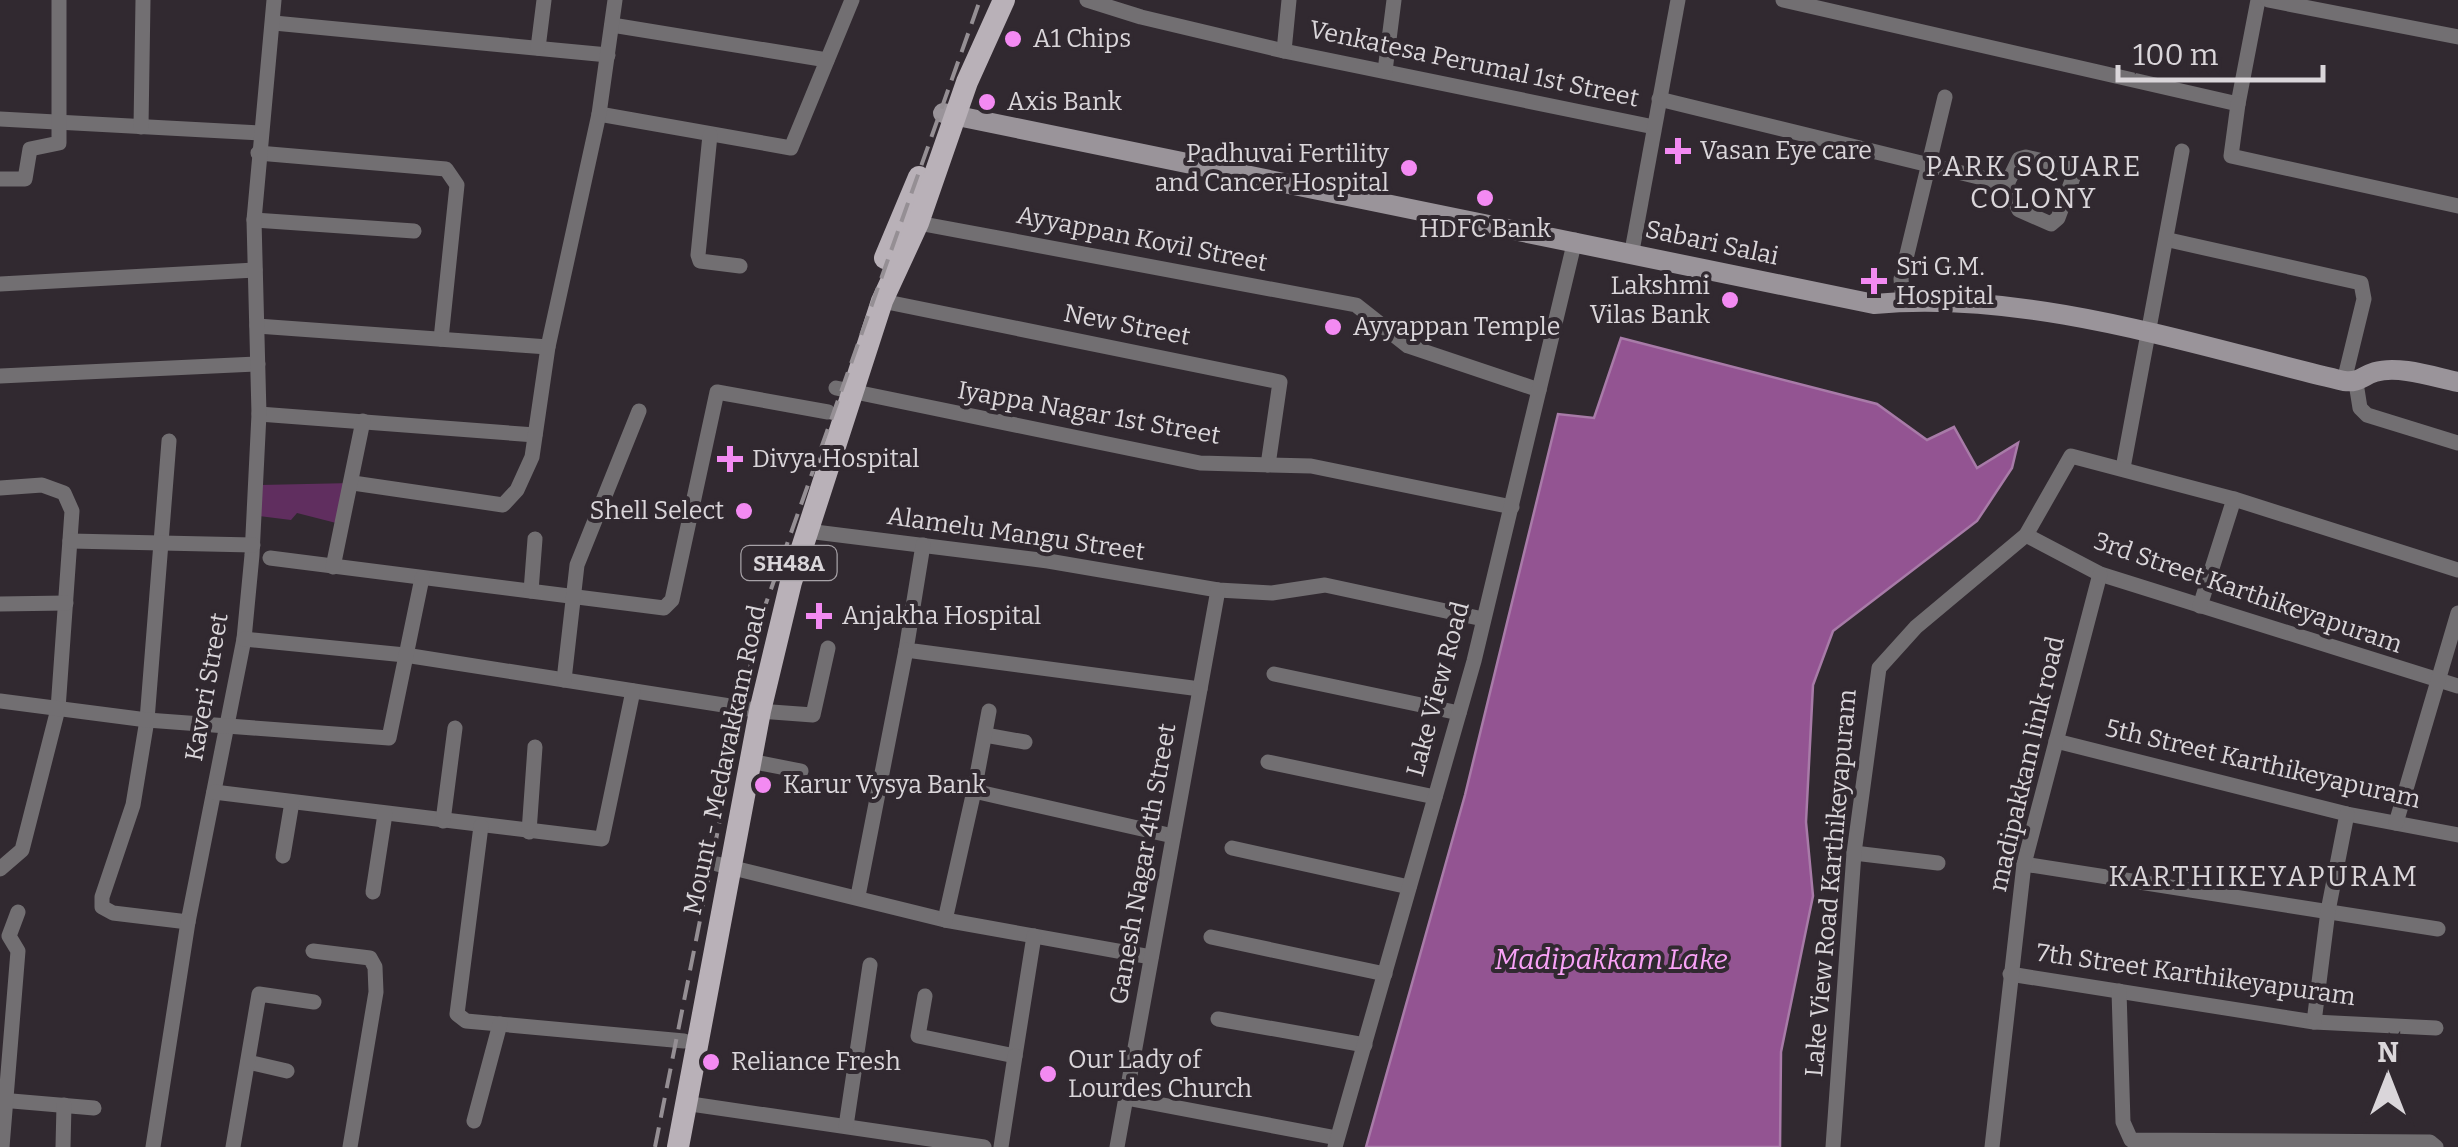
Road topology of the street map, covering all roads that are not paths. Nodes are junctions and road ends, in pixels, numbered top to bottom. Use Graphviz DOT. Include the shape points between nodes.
graph roads {
  1 [pos="59,0"];
  2 [pos="143,0"];
  3 [pos="274,0"];
  4 [pos="544,0"];
  5 [pos="615,0"];
  6 [pos="852,0"];
  7 [pos="988,0"];
  8 [pos="1004,0"];
  9 [pos="1087,0"];
  10 [pos="1147,0"];
  11 [pos="1290,0"];
  12 [pos="1394,0"];
  13 [pos="1678,0"];
  14 [pos="1784,0"];
  15 [pos="2258,0"];
  16 [pos="2268,0"];
  17 [pos="1141,18"];
  18 [pos="274,23"];
  19 [pos="612,25"];
  20 [pos="2458,37"];
  21 [pos="538,48"];
  22 [pos="1284,51"];
  23 [pos="608,55"];
  24 [pos="827,60"];
  25 [pos="1384,70"];
  26 [pos="1945,97"];
  27 [pos="1659,99"];
  28 [pos="2238,104"];
  29 [pos="599,114"];
  30 [pos="949,115"];
  31 [pos="0,118"];
  32 [pos="60,122"];
  33 [pos="141,126"];
  34 [pos="1654,127"];
  35 [pos="260,133"];
  36 [pos="710,136"];
  37 [pos="2182,151"];
  38 [pos="258,153"];
  39 [pos="1930,163"];
  40 [pos="0,179"];
  41 [pos="2006,184"];
  42 [pos="2458,206"];
  43 [pos="254,220"];
  44 [pos="918,222"];
  45 [pos="414,231"];
  46 [pos="1575,240"];
  47 [pos="2169,240"];
  48 [pos="1632,251"];
  49 [pos="740,266"];
  50 [pos="255,270"];
  51 [pos="0,284"];
  52 [pos="882,301"];
  53 [pos="1903,301"];
  54 [pos="258,326"];
  55 [pos="2150,335"];
  56 [pos="441,339"];
  57 [pos="548,347"];
  58 [pos="258,364"];
  59 [pos="0,376"];
  60 [pos="2350,382"];
  61 [pos="2458,382"];
  62 [pos="843,390"];
  63 [pos="1540,390"];
  64 [pos="639,412"];
  65 [pos="828,412"];
  66 [pos="258,414"];
  67 [pos="364,421"];
  68 [pos="535,436"];
  69 [pos="169,441"];
  70 [pos="2458,443"];
  71 [pos="1268,465"];
  72 [pos="2123,468"];
  73 [pos="354,483"];
  74 [pos="0,488"];
  75 [pos="2234,499"];
  76 [pos="1512,507"];
  77 [pos="806,531"];
  78 [pos="2026,534"];
  79 [pos="535,539"];
  80 [pos="70,542"];
  81 [pos="162,544"];
  82 [pos="252,545"];
  83 [pos="923,546"];
  84 [pos="270,558"];
  85 [pos="334,567"];
  86 [pos="2458,570"];
  87 [pos="2100,574"];
  88 [pos="422,578"];
  89 [pos="1218,590"];
  90 [pos="531,591"];
  91 [pos="574,596"];
  92 [pos="66,603"];
  93 [pos="0,604"];
  94 [pos="2200,606"];
  95 [pos="2458,613"];
  96 [pos="1483,619"];
  97 [pos="244,639"];
  98 [pos="828,648"];
  99 [pos="906,650"];
  100 [pos="405,655"];
  101 [pos="1274,674"];
  102 [pos="564,680"];
  103 [pos="2437,683"];
  104 [pos="2458,686"];
  105 [pos="1200,689"];
  106 [pos="632,692"];
  107 [pos="0,701"];
  108 [pos="58,709"];
  109 [pos="754,710"];
  110 [pos="989,710"];
  111 [pos="1459,713"];
  112 [pos="147,720"];
  113 [pos="228,725"];
  114 [pos="455,728"];
  115 [pos="985,735"];
  116 [pos="2056,741"];
  117 [pos="1025,742"];
  118 [pos="535,747"];
  119 [pos="750,760"];
  120 [pos="1268,762"];
  121 [pos="801,771"];
  122 [pos="974,791"];
  123 [pos="214,792"];
  124 [pos="1435,797"];
  125 [pos="292,802"];
  126 [pos="385,814"];
  127 [pos="2348,814"];
  128 [pos="443,821"];
  129 [pos="2396,823"];
  130 [pos="480,826"];
  131 [pos="529,832"];
  132 [pos="2458,834"];
  133 [pos="1174,836"];
  134 [pos="1232,848"];
  135 [pos="1854,853"];
  136 [pos="283,856"];
  137 [pos="1938,863"];
  138 [pos="2024,864"];
  139 [pos="723,865"];
  140 [pos="0,870"];
  141 [pos="1410,887"];
  142 [pos="373,892"];
  143 [pos="858,896"];
  144 [pos="18,912"];
  145 [pos="2328,912"];
  146 [pos="945,920"];
  147 [pos="188,922"];
  148 [pos="2438,929"];
  149 [pos="1034,936"];
  150 [pos="1211,937"];
  151 [pos="313,952"];
  152 [pos="1151,957"];
  153 [pos="870,965"];
  154 [pos="1385,974"];
  155 [pos="2010,974"];
  156 [pos="2118,991"];
  157 [pos="924,996"];
  158 [pos="314,1002"];
  159 [pos="1218,1019"];
  160 [pos="2314,1022"];
  161 [pos="500,1024"];
  162 [pos="2436,1028"];
  163 [pos="684,1041"];
  164 [pos="1365,1045"];
  165 [pos="1016,1056"];
  166 [pos="248,1062"];
  167 [pos="287,1071"];
  168 [pos="1126,1098"];
  169 [pos="2,1100"];
  170 [pos="684,1102"];
  171 [pos="64,1106"];
  172 [pos="94,1108"];
  173 [pos="474,1121"];
  174 [pos="846,1126"];
  175 [pos="1336,1143"];
  176 [pos="2200,1143"];
  177 [pos="2336,1144"];
  178 [pos="2436,1146"];
  179 [pos="2,1147"];
  180 [pos="64,1147"];
  181 [pos="153,1147"];
  182 [pos="233,1147"];
  183 [pos="350,1147"];
  184 [pos="663,1147"];
  185 [pos="678,1147"];
  186 [pos="984,1147"];
  187 [pos="1001,1147"];
  188 [pos="1117,1147"];
  189 [pos="1833,1147"];
  190 [pos="1992,1147"];
  1 -- 32 [label="street"];
  2 -- 33 [label="street"];
  3 -- 18 [label="street, Kaveri Street"];
  4 -- 21 [label="street"];
  5 -- 19 [label="street"];
  6 -- 24 [label="street"];
  7 -- 30 [label="main road, Mount - Medavakkam Road / SH48A"];
  8 -- 30 [label="main road, Mount - Medavakkam Road / SH48A"];
  9 -- 17 [label="street, Venkatesa Perumal 1st Street"];
  10 -- 17 [label="street"];
  11 -- 22 [label="street"];
  12 -- 25 [label="street"];
  13 -- 27 [label="street"];
  14 -- 28 [label="street"];
  15 -- 28 [label="street"];
  16 -- 20 [label="street"];
  17 -- 22 [label="street, Venkatesa Perumal 1st Street"];
  18 -- 21 [label="street"];
  18 -- 35 [label="street, Kaveri Street"];
  19 -- 23 [label="street"];
  19 -- 24 [label="street"];
  21 -- 23 [label="street"];
  22 -- 25 [label="street, Venkatesa Perumal 1st Street"];
  23 -- 29 [label="street"];
  24 -- 36 [label="street" via="791,148"];
  25 -- 34 [label="street, Venkatesa Perumal 1st Street"];
  26 -- 39 [label="street"];
  27 -- 34 [label="street"];
  27 -- 39 [label="street"];
  28 -- 42 [label="street" via="2230,156"];
  29 -- 36 [label="street"];
  29 -- 57 [label="street"];
  30 -- 44 [label="main road, Mount - Medavakkam Road / SH48A"];
  30 -- 46 [label="main road, Sabari Salai"];
  30 -- 62 [label="main road, Mount - Medavakkam Road / SH48A"];
  31 -- 32 [label="street"];
  32 -- 33 [label="street"];
  32 -- 40 [label="street" via="59,143 30,148 28,176"];
  33 -- 35 [label="street"];
  34 -- 48 [label="street"];
  35 -- 38 [label="street, Kaveri Street"];
  36 -- 49 [label="street" via="698,255"];
  37 -- 47 [label="street"];
  38 -- 43 [label="street, Kaveri Street"];
  38 -- 56 [label="street" via="446,169 457,185"];
  39 -- 41 [label="street"];
  39 -- 53 [label="street" via="1902,279"];
  41 -- 41 [label="street" via="2026,157 2070,167 2074,175 2051,224 2019,210"];
  43 -- 45 [label="street"];
  43 -- 50 [label="street, Kaveri Street"];
  44 -- 52 [label="main road, Mount - Medavakkam Road / SH48A"];
  44 -- 63 [label="street, Ayyappan Kovil Street" via="1356,305 1408,346"];
  46 -- 48 [label="main road, Sabari Salai"];
  46 -- 63 [label="street, Lake View Road"];
  47 -- 55 [label="street"];
  47 -- 60 [label="street" via="2362,283"];
  48 -- 53 [label="main road, Sabari Salai" via="1874,304"];
  50 -- 51 [label="street"];
  50 -- 54 [label="street, Kaveri Street"];
  52 -- 62 [label="main road, Mount - Medavakkam Road / SH48A"];
  52 -- 71 [label="street, New Street" via="1280,382"];
  53 -- 55 [label="main road, Sabari Salai" via="2040,310"];
  54 -- 56 [label="street"];
  54 -- 58 [label="street, Kaveri Street"];
  55 -- 60 [label="main road, Sabari Salai"];
  55 -- 72 [label="street"];
  56 -- 57 [label="street"];
  57 -- 68 [label="street"];
  58 -- 59 [label="street"];
  58 -- 66 [label="street, Kaveri Street"];
  60 -- 61 [label="main road, Sabari Salai" via="2375,372"];
  60 -- 70 [label="street" via="2367,415"];
  62 -- 65 [label="main road, Mount - Medavakkam Road / SH48A"];
  62 -- 71 [label="street, Iyappa Nagar 1st Street" via="1200,463"];
  62 -- 77 [label="main road, Mount - Medavakkam Road / SH48A"];
  63 -- 76 [label="street, Lake View Road"];
  64 -- 91 [label="street" via="577,565"];
  65 -- 91 [label="street" via="718,392 672,600 664,608"];
  65 -- 109 [label="main road, Mount - Medavakkam Road / SH48A"];
  66 -- 67 [label="street"];
  66 -- 82 [label="street, Kaveri Street"];
  67 -- 68 [label="street"];
  67 -- 73 [label="street"];
  68 -- 73 [label="street" via="517,490 503,504"];
  69 -- 81 [label="street"];
  71 -- 76 [label="street, Iyappa Nagar 1st Street" via="1312,466"];
  72 -- 75 [label="street"];
  72 -- 78 [label="street, Lake View Road Karthikeyapuram" via="2072,455"];
  73 -- 85 [label="street"];
  74 -- 80 [label="street" via="42,485 64,493 72,511"];
  75 -- 86 [label="street"];
  75 -- 94 [label="street"];
  76 -- 96 [label="street, Lake View Road"];
  77 -- 83 [label="street, Alamelu Mangu Street"];
  77 -- 109 [label="main road, Mount - Medavakkam Road / SH48A"];
  78 -- 87 [label="street, 3rd Street Karthikeyapuram"];
  78 -- 135 [label="street, Lake View Road Karthikeyapuram" via="1916,627 1879,668"];
  79 -- 90 [label="street"];
  80 -- 81 [label="street"];
  80 -- 92 [label="street"];
  81 -- 82 [label="street"];
  81 -- 112 [label="street"];
  82 -- 97 [label="street, Kaveri Street"];
  83 -- 89 [label="street, Alamelu Mangu Street"];
  83 -- 99 [label="street"];
  84 -- 85 [label="street"];
  85 -- 88 [label="street"];
  87 -- 94 [label="street, 3rd Street Karthikeyapuram"];
  87 -- 116 [label="street, madipakkam link road"];
  88 -- 90 [label="street"];
  88 -- 100 [label="street"];
  89 -- 96 [label="street, Alamelu Mangu Street" via="1272,593 1326,584"];
  89 -- 105 [label="street, Ganesh Nagar 4th Street"];
  90 -- 91 [label="street"];
  91 -- 102 [label="street"];
  92 -- 93 [label="street"];
  92 -- 108 [label="street"];
  94 -- 103 [label="street, 3rd Street Karthikeyapuram"];
  95 -- 103 [label="street"];
  96 -- 111 [label="street, Lake View Road"];
  97 -- 100 [label="street"];
  97 -- 113 [label="street, Kaveri Street"];
  98 -- 109 [label="street" via="813,715"];
  99 -- 105 [label="street"];
  99 -- 143 [label="street"];
  100 -- 102 [label="street"];
  100 -- 113 [label="street" via="389,738"];
  101 -- 111 [label="street"];
  102 -- 106 [label="street"];
  103 -- 104 [label="street, 3rd Street Karthikeyapuram"];
  103 -- 129 [label="street"];
  105 -- 133 [label="street, Ganesh Nagar 4th Street"];
  106 -- 109 [label="street"];
  106 -- 131 [label="street" via="602,839"];
  107 -- 108 [label="street"];
  108 -- 112 [label="street"];
  108 -- 140 [label="street" via="22,850"];
  109 -- 119 [label="main road, Mount - Medavakkam Road / SH48A"];
  109 -- 139 [label="main road, Mount - Medavakkam Road / SH48A"];
  110 -- 115 [label="street"];
  111 -- 124 [label="street, Lake View Road"];
  112 -- 113 [label="street"];
  112 -- 147 [label="street" via="133,805 102,907"];
  113 -- 123 [label="street, Kaveri Street"];
  114 -- 128 [label="street"];
  115 -- 117 [label="street"];
  115 -- 122 [label="street"];
  116 -- 127 [label="street, 5th Street Karthikeyapuram"];
  116 -- 138 [label="street, madipakkam link road"];
  118 -- 131 [label="street"];
  119 -- 121 [label="street"];
  119 -- 139 [label="main road, Mount - Medavakkam Road / SH48A"];
  120 -- 124 [label="street"];
  122 -- 133 [label="street"];
  122 -- 146 [label="street"];
  123 -- 125 [label="street"];
  123 -- 147 [label="street, Kaveri Street"];
  124 -- 141 [label="street, Lake View Road"];
  125 -- 126 [label="street"];
  125 -- 136 [label="street"];
  126 -- 128 [label="street"];
  126 -- 142 [label="street"];
  127 -- 129 [label="street, 5th Street Karthikeyapuram"];
  127 -- 145 [label="street"];
  128 -- 130 [label="street"];
  129 -- 132 [label="street, 5th Street Karthikeyapuram"];
  130 -- 131 [label="street"];
  130 -- 161 [label="street" via="457,1014"];
  133 -- 152 [label="street, Ganesh Nagar 4th Street"];
  134 -- 141 [label="street"];
  135 -- 137 [label="street"];
  135 -- 189 [label="street, Lake View Road Karthikeyapuram"];
  138 -- 145 [label="street"];
  138 -- 155 [label="street, madipakkam link road"];
  139 -- 143 [label="street"];
  139 -- 163 [label="main road, Mount - Medavakkam Road / SH48A"];
  139 -- 170 [label="main road, Mount - Medavakkam Road / SH48A"];
  141 -- 154 [label="street, Lake View Road"];
  143 -- 146 [label="street"];
  144 -- 169 [label="street" via="9,936 18,950"];
  145 -- 148 [label="street"];
  145 -- 160 [label="street"];
  146 -- 149 [label="street"];
  147 -- 181 [label="street, Kaveri Street"];
  149 -- 152 [label="street"];
  149 -- 165 [label="street"];
  150 -- 154 [label="street"];
  151 -- 183 [label="street" via="370,958 375,966"];
  152 -- 168 [label="street, Ganesh Nagar 4th Street"];
  153 -- 174 [label="street"];
  154 -- 164 [label="street, Lake View Road"];
  155 -- 156 [label="street, 7th Street Karthikeyapuram"];
  155 -- 190 [label="street, madipakkam link road"];
  156 -- 160 [label="street, 7th Street Karthikeyapuram"];
  156 -- 176 [label="street" via="2122,1122 2132,1140"];
  157 -- 165 [label="street" via="918,1036"];
  158 -- 166 [label="street" via="260,994"];
  159 -- 164 [label="street"];
  160 -- 162 [label="street, 7th Street Karthikeyapuram"];
  161 -- 163 [label="street"];
  161 -- 173 [label="street"];
  163 -- 184 [label="main road, Mount - Medavakkam Road / SH48A"];
  164 -- 175 [label="street, Lake View Road"];
  165 -- 187 [label="street"];
  166 -- 167 [label="street"];
  166 -- 182 [label="street"];
  168 -- 175 [label="street"];
  168 -- 188 [label="street, Ganesh Nagar 4th Street"];
  169 -- 171 [label="street"];
  169 -- 179 [label="street"];
  170 -- 174 [label="street"];
  170 -- 185 [label="main road, Mount - Medavakkam Road / SH48A"];
  171 -- 172 [label="street"];
  171 -- 180 [label="street"];
  174 -- 186 [label="street"];
  176 -- 177 [label="street"];
  177 -- 178 [label="street"];
}
